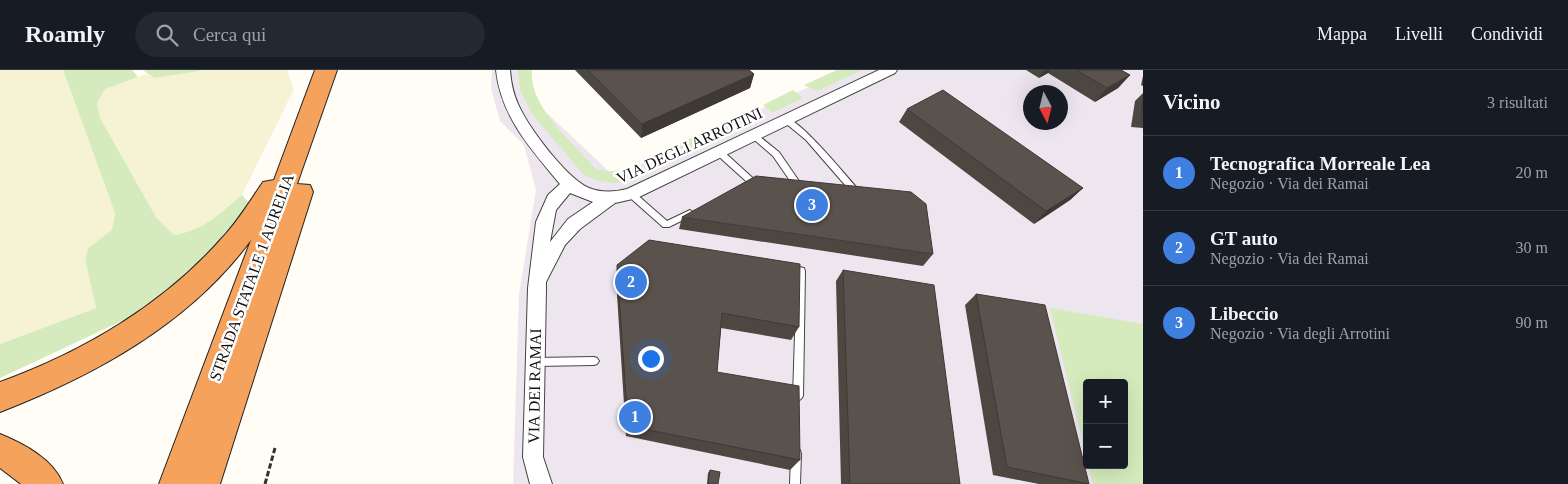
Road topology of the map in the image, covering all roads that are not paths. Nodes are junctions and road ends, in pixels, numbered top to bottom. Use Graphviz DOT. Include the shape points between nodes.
graph roads {
  1 [pos="326,70"];
  2 [pos="343,70"];
  3 [pos="503,70"];
  4 [pos="890,70"];
  5 [pos="786,120"];
  6 [pos="754,135"];
  7 [pos="302,136"];
  8 [pos="719,152"];
  9 [pos="569,184"];
  10 [pos="798,186"];
  11 [pos="736,191"];
  12 [pos="855,191"];
  13 [pos="631,194"];
  14 [pos="609,198"];
  15 [pos="701,208"];
  16 [pos="775,267"];
  17 [pos="537,288"];
  18 [pos="246,358"];
  19 [pos="594,361"];
  20 [pos="535,362"];
  21 [pos="0,397"];
  22 [pos="798,407"];
  23 [pos="796,445"];
  24 [pos="0,450"];
  25 [pos="533,457"];
  26 [pos="46,484"];
  27 [pos="176,484"];
  28 [pos="203,484"];
  29 [pos="218,484"];
  30 [pos="534,484"];
  31 [pos="540,484"];
  32 [pos="796,484"];
  1 -- 7 [label="highway, STRADA STATALE 1 AURELIA"];
  2 -- 18 [label="highway, STRADA STATALE 1 AURELIA"];
  3 -- 9 [label="street, VIA DEGLI ARROTINI" via="507,95 516,116"];
  4 -- 5 [label="street, VIA DEGLI ARROTINI"];
  5 -- 6 [label="street, VIA DEGLI ARROTINI"];
  5 -- 12 [label="lane" via="809,138"];
  6 -- 8 [label="street, VIA DEGLI ARROTINI"];
  6 -- 10 [label="lane" via="776,154"];
  7 -- 21 [label="highway" via="273,188 239,237 191,287 150,319 103,349 39,382"];
  7 -- 27 [label="highway, STRADA STATALE 1 AURELIA"];
  8 -- 11 [label="lane" via="753,183"];
  8 -- 13 [label="street, VIA DEGLI ARROTINI"];
  9 -- 14 [label="street, VIA DEGLI ARROTINI" via="592,196"];
  9 -- 17 [label="street, VIA DEI RAMAI" via="554,199 544,222"];
  13 -- 14 [label="street, VIA DEGLI ARROTINI"];
  13 -- 15 [label="lane" via="666,225"];
  14 -- 17 [label="street, VIA DEI RAMAI" via="574,224 559,241"];
  16 -- 22 [label="lane" via="801,271"];
  17 -- 20 [label="street, VIA DEI RAMAI"];
  18 -- 28 [label="highway, STRADA STATALE 1 AURELIA"];
  18 -- 29 [label="highway"];
  19 -- 20 [label="lane"];
  20 -- 25 [label="street, VIA DEI RAMAI"];
  23 -- 32 [label="lane"];
  24 -- 26 [label="highway" via="22,463"];
  25 -- 30 [label="lane"];
  25 -- 31 [label="street, VIA DEI RAMAI"];
}
